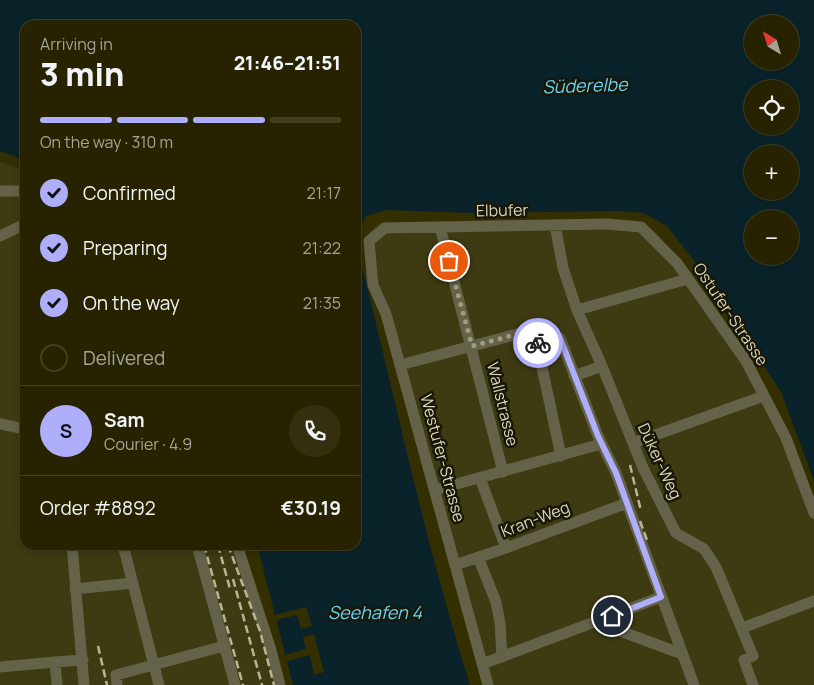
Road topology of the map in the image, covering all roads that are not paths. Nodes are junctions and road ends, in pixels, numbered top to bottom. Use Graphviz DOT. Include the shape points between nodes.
graph roads {
  1 [pos="0,191"];
  2 [pos="20,191"];
  3 [pos="555,225"];
  4 [pos="20,226"];
  5 [pos="440,227"];
  6 [pos="641,227"];
  7 [pos="0,236"];
  8 [pos="369,241"];
  9 [pos="688,279"];
  10 [pos="577,310"];
  11 [pos="537,344"];
  12 [pos="472,346"];
  13 [pos="400,365"];
  14 [pos="602,366"];
  15 [pos="574,376"];
  16 [pos="764,396"];
  17 [pos="0,424"];
  18 [pos="20,428"];
  19 [pos="633,442"];
  20 [pos="601,444"];
  21 [pos="562,456"];
  22 [pos="503,472"];
  23 [pos="480,478"];
  24 [pos="435,490"];
  25 [pos="627,502"];
  26 [pos="814,512"];
  27 [pos="506,548"];
  28 [pos="72,550"];
  29 [pos="124,550"];
  30 [pos="198,550"];
  31 [pos="239,550"];
  32 [pos="478,558"];
  33 [pos="455,565"];
  34 [pos="133,583"];
  35 [pos="75,589"];
  36 [pos="661,597"];
  37 [pos="814,601"];
  38 [pos="596,622"];
  39 [pos="742,628"];
  40 [pos="224,646"];
  41 [pos="682,654"];
  42 [pos="502,657"];
  43 [pos="83,660"];
  44 [pos="55,662"];
  45 [pos="482,664"];
  46 [pos="154,665"];
  47 [pos="0,667"];
  48 [pos="57,685"];
  49 [pos="84,685"];
  50 [pos="118,685"];
  51 [pos="159,685"];
  52 [pos="235,685"];
  53 [pos="280,685"];
  54 [pos="488,685"];
  55 [pos="694,685"];
  56 [pos="753,685"];
  1 -- 2 [label="lane"];
  3 -- 5 [label="lane, Elbufer"];
  3 -- 6 [label="lane, Elbufer"];
  3 -- 10 [label="lane, Düker-Weg" via="563,268"];
  4 -- 7 [label="lane"];
  5 -- 8 [label="lane, Elbufer" via="384,228"];
  5 -- 12 [label="lane, Wallstrasse"];
  6 -- 9 [label="lane, Ostufer-Strasse" via="677,263"];
  8 -- 13 [label="lane, Westufer-Strasse" via="372,285 386,314"];
  9 -- 10 [label="lane"];
  9 -- 16 [label="lane, Ostufer-Strasse" via="746,360"];
  10 -- 14 [label="lane, Düker-Weg"];
  11 -- 12 [label="lane" via="529,331"];
  11 -- 15 [label="lane" via="560,338"];
  11 -- 21 [label="lane"];
  12 -- 13 [label="lane"];
  12 -- 22 [label="lane, Wallstrasse"];
  13 -- 24 [label="lane, Westufer-Strasse"];
  14 -- 15 [label="lane"];
  14 -- 19 [label="lane, Düker-Weg"];
  15 -- 20 [label="lane"];
  16 -- 19 [label="lane"];
  16 -- 26 [label="lane, Ostufer-Strasse" via="786,438"];
  17 -- 18 [label="lane"];
  19 -- 39 [label="lane, Düker-Weg" via="676,533 704,549 716,567"];
  20 -- 21 [label="lane"];
  20 -- 25 [label="lane"];
  21 -- 22 [label="lane"];
  22 -- 23 [label="lane"];
  23 -- 24 [label="lane"];
  23 -- 27 [label="lane"];
  24 -- 33 [label="lane, Westufer-Strasse"];
  25 -- 27 [label="lane, Kran-Weg"];
  25 -- 36 [label="lane"];
  27 -- 32 [label="lane, Kran-Weg"];
  28 -- 35 [label="lane"];
  29 -- 34 [label="lane"];
  30 -- 40 [label="lane"];
  31 -- 53 [label="lane"];
  32 -- 33 [label="lane, Kran-Weg"];
  32 -- 42 [label="lane" via="496,602"];
  33 -- 45 [label="lane, Westufer-Strasse"];
  34 -- 35 [label="lane"];
  34 -- 46 [label="lane"];
  35 -- 43 [label="lane"];
  36 -- 38 [label="lane"];
  36 -- 41 [label="lane"];
  37 -- 39 [label="lane"];
  38 -- 41 [label="lane"];
  38 -- 42 [label="lane"];
  39 -- 56 [label="lane, Düker-Weg" via="753,656 744,660"];
  40 -- 46 [label="lane"];
  40 -- 52 [label="lane"];
  41 -- 55 [label="lane"];
  42 -- 45 [label="lane"];
  43 -- 44 [label="lane"];
  43 -- 49 [label="lane"];
  44 -- 47 [label="lane"];
  44 -- 48 [label="lane"];
  45 -- 54 [label="lane, Westufer-Strasse"];
  46 -- 50 [label="lane" via="116,675"];
  46 -- 51 [label="lane"];
}
